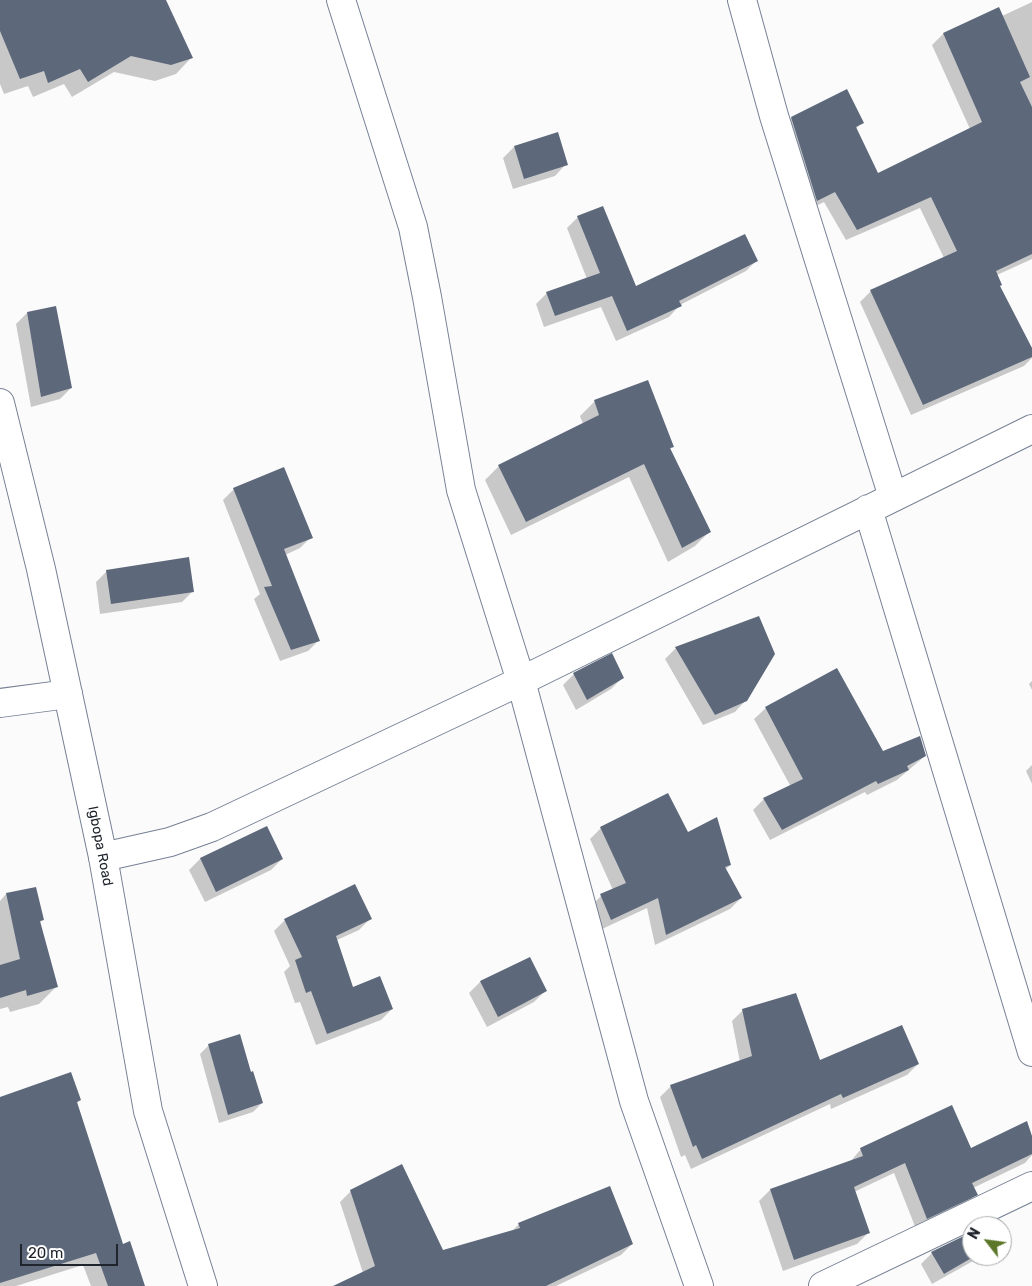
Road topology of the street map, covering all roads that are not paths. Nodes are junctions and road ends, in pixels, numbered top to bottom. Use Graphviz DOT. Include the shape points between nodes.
graph roads {
  1 [pos="341,0"];
  2 [pos="742,0"];
  3 [pos="0,403"];
  4 [pos="1032,429"];
  5 [pos="893,497"];
  6 [pos="868,509"];
  7 [pos="521,681"];
  8 [pos="68,694"];
  9 [pos="0,703"];
  10 [pos="103,857"];
  11 [pos="1032,1052"];
  12 [pos="1032,1186"];
  13 [pos="203,1286"];
  14 [pos="699,1286"];
  15 [pos="823,1286"];
  1 -- 7 [label="street" via="413,227 462,490"];
  2 -- 5 [label="street" via="777,126"];
  3 -- 8 [label="street, Igbopa Road"];
  4 -- 5 [label="street"];
  5 -- 6 [label="street"];
  6 -- 7 [label="street"];
  6 -- 11 [label="street"];
  7 -- 10 [label="street" via="212,827 170,842"];
  7 -- 14 [label="street" via="634,1101"];
  8 -- 9 [label="street"];
  8 -- 10 [label="street, Igbopa Road"];
  10 -- 13 [label="street, Igbopa Road" via="148,1112"];
  12 -- 15 [label="street"];
}
